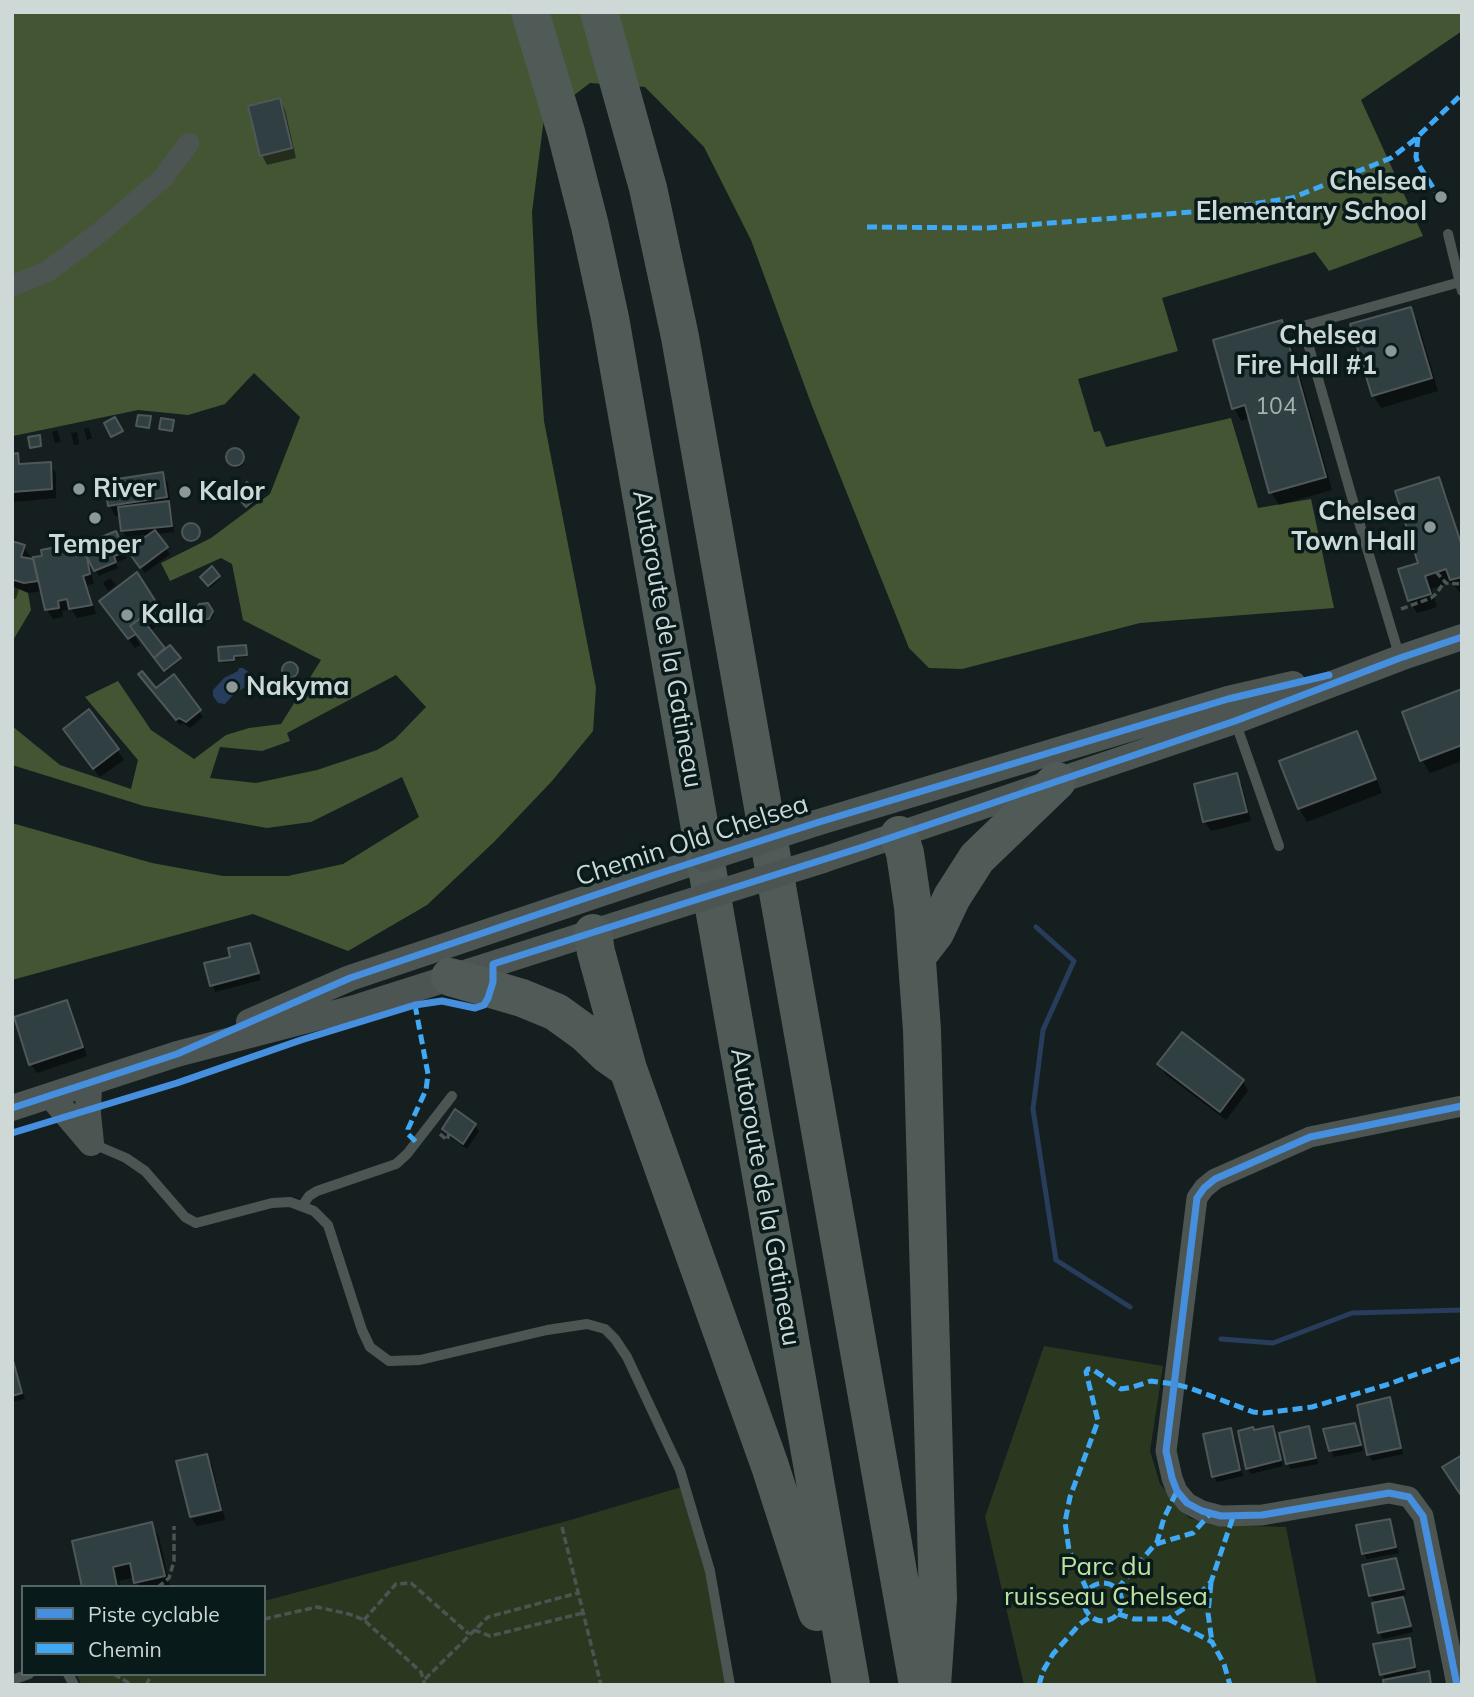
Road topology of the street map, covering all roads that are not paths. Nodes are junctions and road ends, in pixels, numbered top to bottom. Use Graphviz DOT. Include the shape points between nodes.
graph roads {
  1 [pos="530,12"];
  2 [pos="599,12"];
  3 [pos="189,143"];
  4 [pos="1448,234"];
  5 [pos="12,286"];
  6 [pos="1461,286"];
  7 [pos="1462,637"];
  8 [pos="1400,658"];
  9 [pos="1235,721"];
  10 [pos="1057,781"];
  11 [pos="874,806"];
  12 [pos="899,835"];
  13 [pos="1279,846"];
  14 [pos="618,887"];
  15 [pos="593,933"];
  16 [pos="918,955"];
  17 [pos="450,977"];
  18 [pos="177,1055"];
  19 [pos="628,1069"];
  20 [pos="89,1083"];
  21 [pos="51,1096"];
  22 [pos="452,1096"];
  23 [pos="1462,1106"];
  24 [pos="12,1108"];
  25 [pos="91,1143"];
  26 [pos="303,1205"];
  27 [pos="730,1685"];
  28 [pos="838,1685"];
  29 [pos="851,1685"];
  30 [pos="918,1685"];
  31 [pos="932,1685"];
  32 [pos="1457,1685"];
  1 -- 29 [label="highway, Autoroute de la Gatineau" via="566,132 612,330"];
  2 -- 30 [label="highway" via="648,188 680,337"];
  3 -- 5 [label="street" via="163,178 99,233 48,271"];
  4 -- 6 [label="lane"];
  6 -- 8 [label="lane" via="1303,326"];
  7 -- 8 [label="street, Chemin Old Chelsea"];
  8 -- 9 [label="street, Chemin Old Chelsea"];
  8 -- 11 [label="street, Chemin Old Chelsea" via="1227,699"];
  9 -- 10 [label="street, Chemin Old Chelsea"];
  9 -- 13 [label="lane"];
  10 -- 12 [label="street, Chemin Old Chelsea"];
  10 -- 16 [label="highway" via="977,858"];
  11 -- 12 [label="street"];
  11 -- 14 [label="street, Chemin Old Chelsea, bridge"];
  12 -- 15 [label="street, Chemin Old Chelsea, bridge"];
  12 -- 16 [label="highway"];
  14 -- 15 [label="street"];
  14 -- 18 [label="street, Chemin Old Chelsea" via="350,978"];
  15 -- 17 [label="street, Chemin Old Chelsea"];
  15 -- 19 [label="highway"];
  16 -- 31 [label="highway" via="938,1599"];
  17 -- 18 [label="street, Chemin Old Chelsea" via="358,1007"];
  17 -- 19 [label="highway" via="556,1012"];
  18 -- 20 [label="street, Chemin Old Chelsea"];
  19 -- 28 [label="highway" via="786,1511"];
  20 -- 21 [label="street, Chemin Old Chelsea"];
  20 -- 25 [label="street"];
  21 -- 24 [label="street, Chemin Old Chelsea"];
  21 -- 25 [label="street"];
  22 -- 26 [label="lane" via="396,1164 317,1191"];
  23 -- 32 [label="street" via="1310,1138 1204,1188 1197,1198 1166,1451 1177,1491 1187,1503 1221,1516 1262,1515 1390,1493 1409,1497 1423,1516"];
  25 -- 26 [label="lane" via="145,1171 185,1217 196,1223 272,1203"];
  26 -- 27 [label="lane" via="328,1225 362,1330 370,1346 389,1360 420,1360 587,1324 605,1329 615,1339 680,1470 709,1571"];
}
